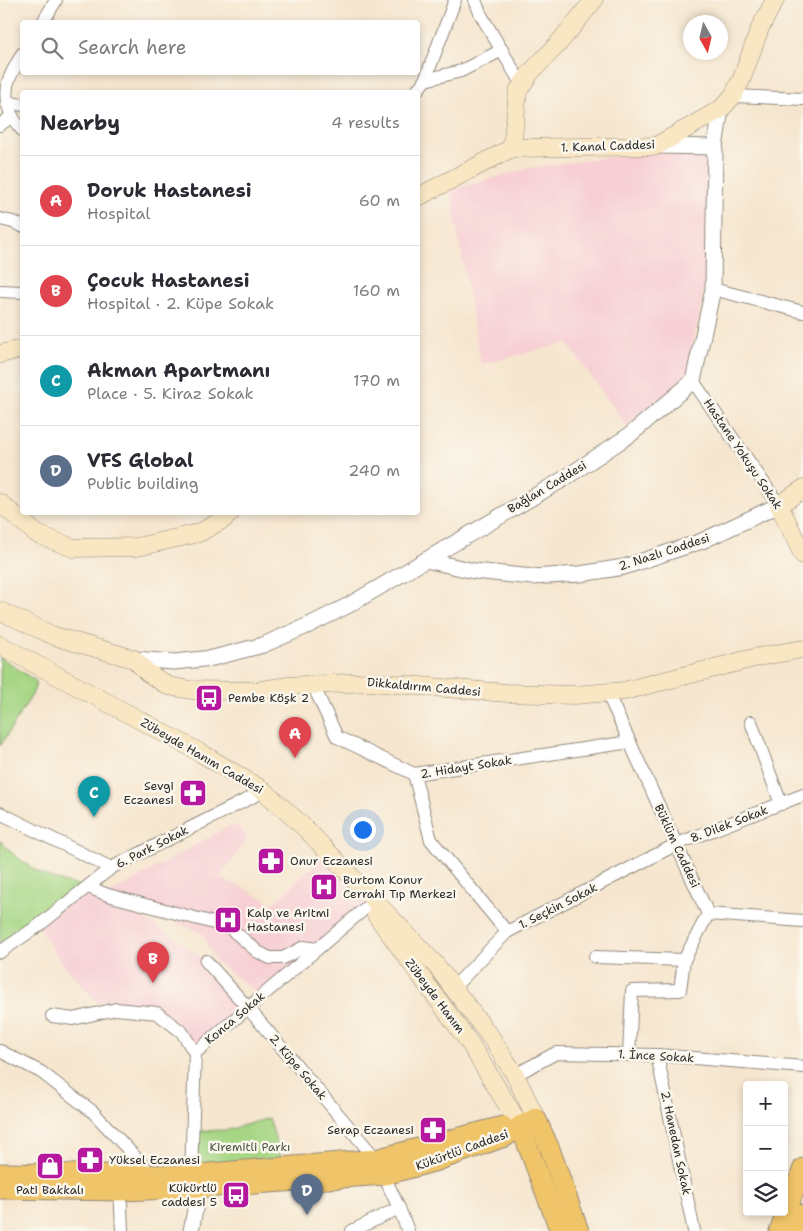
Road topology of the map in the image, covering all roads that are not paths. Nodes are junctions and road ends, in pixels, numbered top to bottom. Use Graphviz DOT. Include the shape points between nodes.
graph roads {
  1 [pos="56,0"];
  2 [pos="455,0"];
  3 [pos="475,0"];
  4 [pos="594,0"];
  5 [pos="776,0"];
  6 [pos="44,20"];
  7 [pos="502,50"];
  8 [pos="20,58"];
  9 [pos="425,80"];
  10 [pos="522,85"];
  11 [pos="418,90"];
  12 [pos="5,95"];
  13 [pos="733,96"];
  14 [pos="803,99"];
  15 [pos="20,104"];
  16 [pos="722,109"];
  17 [pos="12,116"];
  18 [pos="0,125"];
  19 [pos="20,127"];
  20 [pos="656,146"];
  21 [pos="715,147"];
  22 [pos="512,148"];
  23 [pos="420,196"];
  24 [pos="0,219"];
  25 [pos="20,225"];
  26 [pos="713,289"];
  27 [pos="0,291"];
  28 [pos="20,292"];
  29 [pos="803,312"];
  30 [pos="20,349"];
  31 [pos="0,354"];
  32 [pos="693,381"];
  33 [pos="803,489"];
  34 [pos="0,503"];
  35 [pos="779,505"];
  36 [pos="228,515"];
  37 [pos="803,555"];
  38 [pos="426,560"];
  39 [pos="0,611"];
  40 [pos="0,645"];
  41 [pos="803,649"];
  42 [pos="134,660"];
  43 [pos="313,685"];
  44 [pos="607,692"];
  45 [pos="751,722"];
  46 [pos="630,742"];
  47 [pos="414,774"];
  48 [pos="264,791"];
  49 [pos="803,796"];
  50 [pos="781,804"];
  51 [pos="0,813"];
  52 [pos="677,844"];
  53 [pos="111,868"];
  54 [pos="344,870"];
  55 [pos="88,887"];
  56 [pos="369,905"];
  57 [pos="708,914"];
  58 [pos="803,921"];
  59 [pos="507,932"];
  60 [pos="317,949"];
  61 [pos="0,952"];
  62 [pos="595,957"];
  63 [pos="684,960"];
  64 [pos="206,961"];
  65 [pos="454,987"];
  66 [pos="248,1008"];
  67 [pos="52,1016"];
  68 [pos="0,1051"];
  69 [pos="195,1053"];
  70 [pos="629,1055"];
  71 [pos="657,1055"];
  72 [pos="803,1067"];
  73 [pos="515,1075"];
  74 [pos="528,1122"];
  75 [pos="134,1157"];
  76 [pos="381,1168"];
  77 [pos="803,1168"];
  78 [pos="0,1173"];
  79 [pos="195,1182"];
  80 [pos="120,1183"];
  81 [pos="153,1183"];
  82 [pos="0,1189"];
  83 [pos="399,1208"];
  84 [pos="803,1214"];
  85 [pos="122,1231"];
  86 [pos="191,1231"];
  87 [pos="352,1231"];
  88 [pos="408,1231"];
  89 [pos="560,1231"];
  90 [pos="579,1231"];
  91 [pos="694,1231"];
  92 [pos="779,1231"];
  93 [pos="797,1231"];
  1 -- 6 [label="street"];
  2 -- 9 [label="street"];
  3 -- 7 [label="street"];
  4 -- 10 [label="main road"];
  5 -- 13 [label="main road, 1. Kanal Caddesi" via="760,28"];
  7 -- 9 [label="street" via="461,70"];
  7 -- 10 [label="street"];
  8 -- 12 [label="street"];
  9 -- 11 [label="street"];
  10 -- 22 [label="main road" via="518,91"];
  12 -- 15 [label="street"];
  12 -- 17 [label="street"];
  13 -- 14 [label="street"];
  13 -- 16 [label="main road, 1. Kanal Caddesi"];
  16 -- 20 [label="main road, 1. Kanal Caddesi"];
  16 -- 21 [label="street"];
  17 -- 18 [label="street"];
  17 -- 19 [label="street"];
  20 -- 21 [label="street"];
  20 -- 22 [label="main road, 1. Kanal Caddesi"];
  21 -- 26 [label="street"];
  22 -- 23 [label="main road"];
  24 -- 25 [label="street"];
  26 -- 29 [label="street"];
  26 -- 32 [label="street"];
  27 -- 28 [label="street"];
  30 -- 31 [label="main road"];
  32 -- 35 [label="street, Hastane Yokuşu Sokak"];
  32 -- 38 [label="street, Bağlan Caddesi" via="631,434"];
  33 -- 35 [label="main road"];
  34 -- 36 [label="main road" via="37,534 72,548 137,546 199,533"];
  35 -- 37 [label="main road, Hastane Yokuşu Sokak"];
  35 -- 38 [label="street, 2. Nazlı Caddesi" via="702,541 624,567 580,574 532,576 474,571"];
  38 -- 42 [label="street, Bağlan Caddesi" via="349,605 263,645 212,658 174,662"];
  39 -- 42 [label="main road, Dikkaldırım Caddesi" via="54,636"];
  40 -- 48 [label="main road, Zübeyde Hanım Caddesi" via="201,753"];
  41 -- 44 [label="main road, Dikkaldırım Caddesi" via="624,691"];
  42 -- 43 [label="main road, Dikkaldırım Caddesi" via="168,686 191,690 256,691"];
  43 -- 44 [label="main road, Dikkaldırım Caddesi" via="369,682 507,693 574,695"];
  43 -- 47 [label="street, 2. Hidayt Sokak" via="337,737"];
  44 -- 46 [label="street, Büklüm Caddesi"];
  45 -- 50 [label="street, 8. Dilek Sokak"];
  46 -- 47 [label="street, 2. Hidayt Sokak"];
  46 -- 52 [label="street, Büklüm Caddesi"];
  47 -- 59 [label="street" via="431,840"];
  48 -- 53 [label="street, 6. Park Sokak"];
  48 -- 54 [label="main road, Zübeyde Hanım Caddesi"];
  49 -- 50 [label="street, 8. Dilek Sokak"];
  50 -- 52 [label="street, 8. Dilek Sokak"];
  51 -- 53 [label="street"];
  52 -- 57 [label="street, Büklüm Caddesi"];
  52 -- 59 [label="street, 1. Seçkin Sokak"];
  53 -- 55 [label="street, 6. Park Sokak"];
  54 -- 56 [label="main road, Zübeyde Hanım"];
  54 -- 65 [label="main road, Zübeyde Hanım Caddesi" via="436,964"];
  55 -- 60 [label="street" via="229,927 270,958 282,958 304,947"];
  55 -- 61 [label="street, 6. Park Sokak"];
  56 -- 60 [label="street, Konca Sokak"];
  56 -- 74 [label="main road, Zübeyde Hanım"];
  57 -- 58 [label="street"];
  57 -- 63 [label="street"];
  59 -- 65 [label="street, 1. Seçkin Sokak"];
  60 -- 66 [label="street, Konca Sokak"];
  62 -- 63 [label="street"];
  63 -- 70 [label="street" via="680,990 632,991"];
  64 -- 66 [label="street, 2. Küpe Sokak"];
  65 -- 73 [label="main road, Zübeyde Hanım Caddesi"];
  66 -- 69 [label="street, Konca Sokak"];
  66 -- 76 [label="street, 2. Küpe Sokak"];
  67 -- 69 [label="street" via="73,1018 116,1009 157,1013 182,1032"];
  68 -- 75 [label="street" via="41,1072 93,1112"];
  69 -- 79 [label="street, Konca Sokak"];
  70 -- 71 [label="street, 1. İnce Sokak"];
  70 -- 73 [label="street, 1. İnce Sokak" via="556,1053"];
  71 -- 72 [label="street, 1. İnce Sokak"];
  71 -- 91 [label="street, 2. Hanedan Sokak"];
  73 -- 74 [label="main road, Zübeyde Hanım Caddesi"];
  74 -- 76 [label="main road, Kükürtlü Caddesi" via="504,1126"];
  74 -- 89 [label="main road, Zübeyde Hanım Caddesi"];
  74 -- 90 [label="main road, Zübeyde Hanım Caddesi" via="550,1149"];
  75 -- 80 [label="street"];
  75 -- 81 [label="street"];
  76 -- 79 [label="main road, Kükürtlü Caddesi"];
  76 -- 83 [label="street, 2. Küpe Sokak"];
  77 -- 92 [label="main road"];
  78 -- 80 [label="main road, Kükürtlü Caddesi"];
  79 -- 81 [label="main road, Kükürtlü Caddesi"];
  79 -- 86 [label="street"];
  80 -- 81 [label="main road, Kükürtlü Caddesi"];
  80 -- 82 [label="main road, Kükürtlü Caddesi"];
  80 -- 85 [label="street"];
  83 -- 87 [label="street"];
  83 -- 88 [label="street, 2. Küpe Sokak"];
  84 -- 93 [label="main road"];
}
